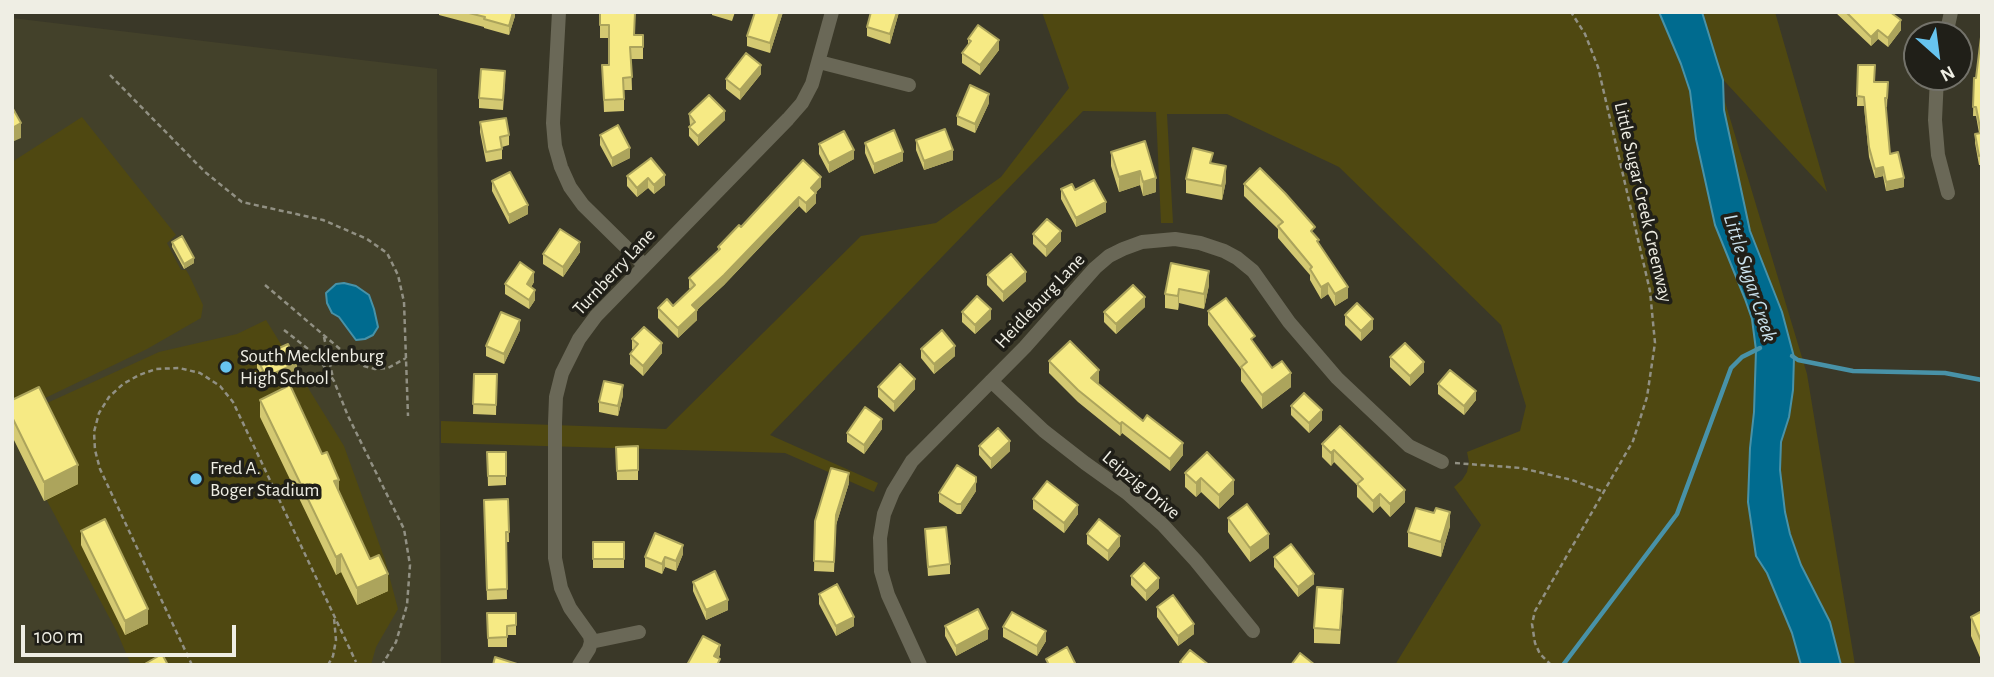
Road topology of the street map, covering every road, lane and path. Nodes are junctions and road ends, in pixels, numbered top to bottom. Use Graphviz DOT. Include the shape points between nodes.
graph roads {
  1 [pos="559,12"];
  2 [pos="832,12"];
  3 [pos="1571,12"];
  4 [pos="819,62"];
  5 [pos="110,75"];
  6 [pos="909,85"];
  7 [pos="1936,91"];
  8 [pos="1948,193"];
  9 [pos="644,265"];
  10 [pos="265,285"];
  11 [pos="284,330"];
  12 [pos="323,334"];
  13 [pos="406,358"];
  14 [pos="334,382"];
  15 [pos="991,382"];
  16 [pos="408,416"];
  17 [pos="1442,462"];
  18 [pos="1604,492"];
  19 [pos="334,615"];
  20 [pos="1253,631"];
  21 [pos="639,632"];
  22 [pos="590,642"];
  23 [pos="356,662"];
  24 [pos="1550,664"];
  25 [pos="192,665"];
  26 [pos="328,665"];
  27 [pos="382,665"];
  28 [pos="579,665"];
  29 [pos="919,665"];
  1 -- 9 [label="street" via="553,123 561,167 583,205"];
  2 -- 4 [label="street, Turnberry Lane"];
  3 -- 18 [label="path, Little Sugar Creek Greenway" via="1598,67 1648,279 1655,331 1652,370 1638,428"];
  4 -- 6 [label="street"];
  4 -- 9 [label="street, Turnberry Lane" via="808,93 788,119"];
  5 -- 13 [label="path" via="205,172 242,202 323,220 387,253 404,302"];
  7 -- 8 [label="street" via="1938,155"];
  9 -- 22 [label="street, Turnberry Lane" via="579,339 556,397 555,558 561,588"];
  10 -- 12 [label="path"];
  11 -- 14 [label="path" via="317,356"];
  12 -- 13 [label="path" via="364,366 388,368"];
  12 -- 14 [label="path"];
  13 -- 16 [label="path"];
  14 -- 27 [label="path" via="404,530 410,565 400,630"];
  15 -- 17 [label="street, Heidleburg Lane" via="1109,256 1153,240 1200,243 1245,264 1337,378 1409,446"];
  15 -- 20 [label="street, Leipzig Drive" via="1163,526"];
  15 -- 29 [label="street, Heidleburg Lane" via="912,461 884,514 881,571"];
  17 -- 18 [label="path" via="1521,468"];
  18 -- 24 [label="path, Little Sugar Creek Greenway" via="1535,611 1533,637"];
  19 -- 23 [label="path"];
  19 -- 25 [label="path" via="233,402 200,373 156,369 122,384 109,397 99,413 95,450"];
  19 -- 26 [label="path" via="336,640"];
  21 -- 22 [label="street"];
  22 -- 28 [label="street"];
}
